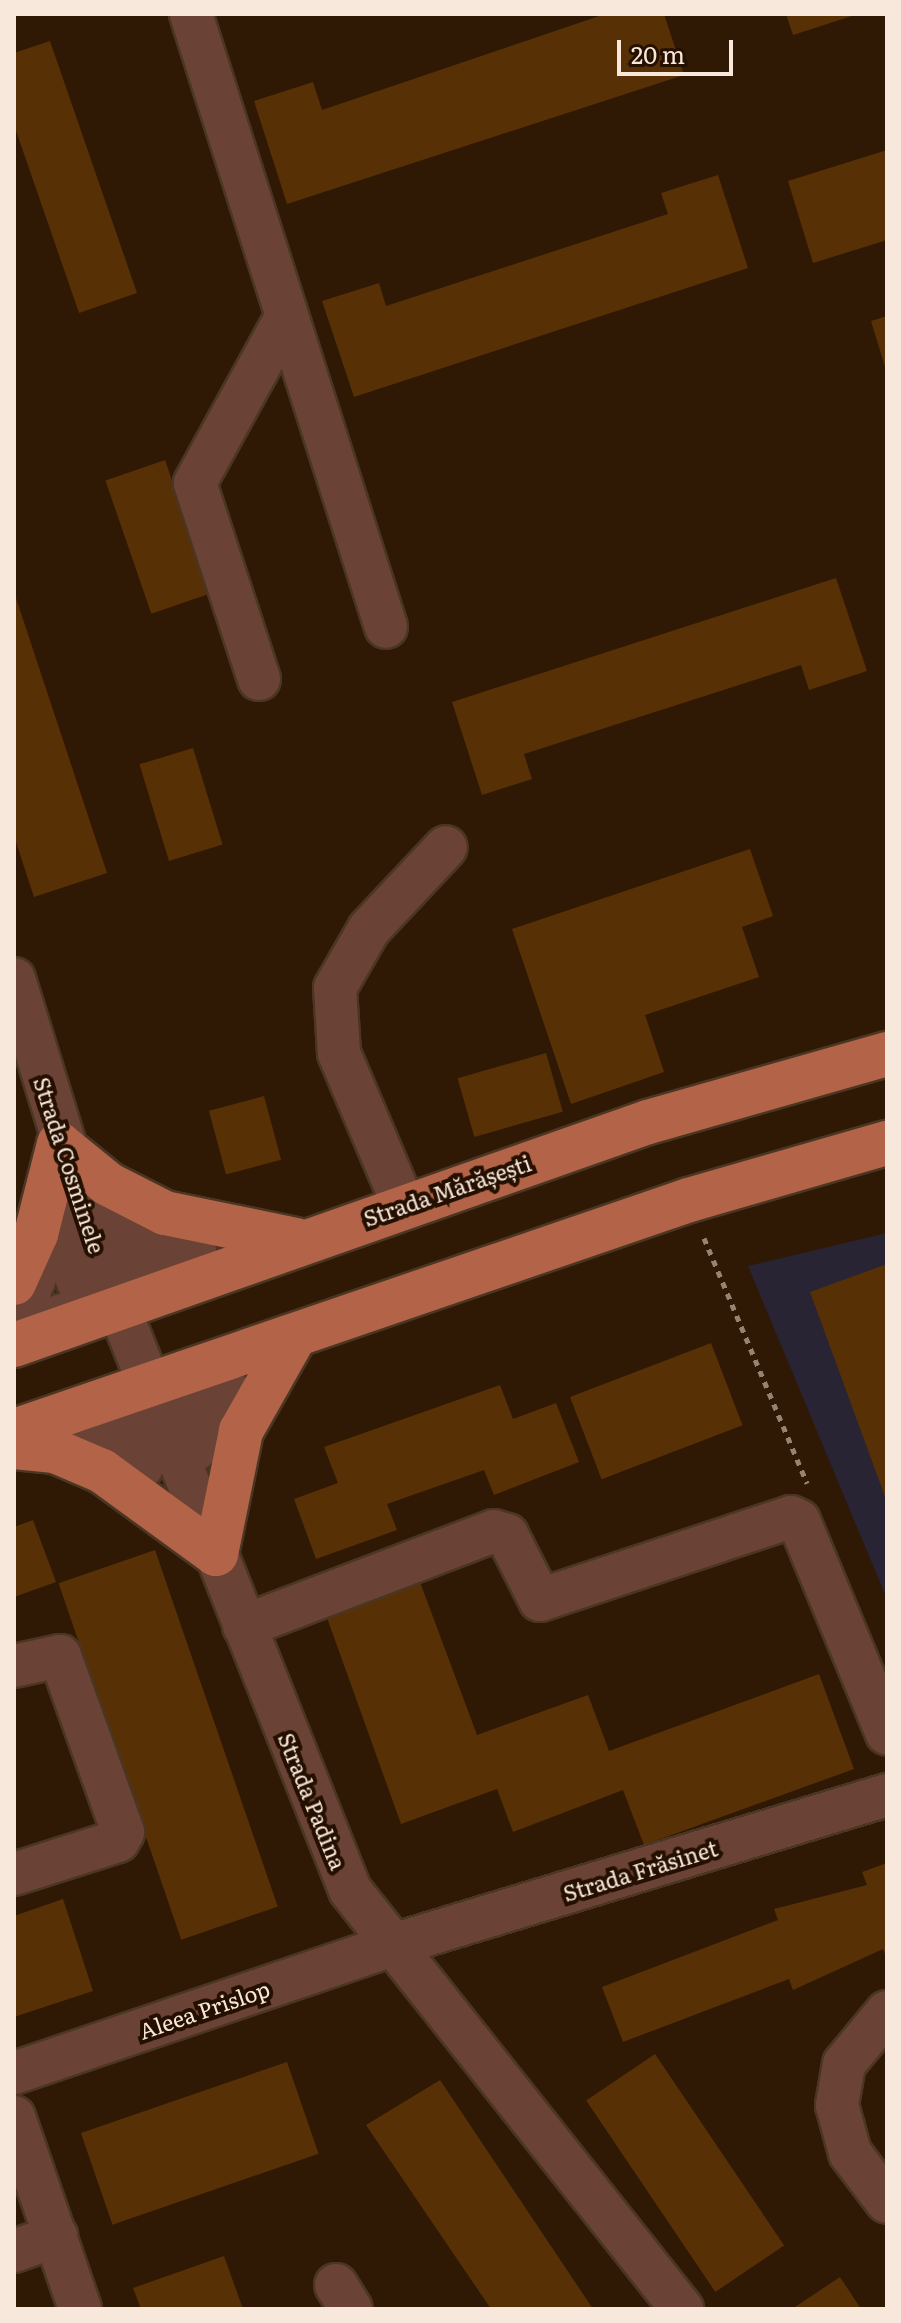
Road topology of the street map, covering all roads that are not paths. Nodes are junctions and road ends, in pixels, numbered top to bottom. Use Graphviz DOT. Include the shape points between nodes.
graph roads {
  1 [pos="191,14"];
  2 [pos="285,319"];
  3 [pos="386,627"];
  4 [pos="259,679"];
  5 [pos="446,847"];
  6 [pos="14,979"];
  7 [pos="887,1054"];
  8 [pos="887,1143"];
  9 [pos="59,1144"];
  10 [pos="403,1204"];
  11 [pos="298,1240"];
  12 [pos="14,1283"];
  13 [pos="117,1303"];
  14 [pos="293,1339"];
  15 [pos="14,1345"];
  16 [pos="148,1384"];
  17 [pos="14,1431"];
  18 [pos="14,1447"];
  19 [pos="216,1554"];
  20 [pos="244,1626"];
  21 [pos="14,1666"];
  22 [pos="884,1719"];
  23 [pos="887,1795"];
  24 [pos="14,1874"];
  25 [pos="393,1945"];
  26 [pos="887,2012"];
  27 [pos="14,2073"];
  28 [pos="14,2117"];
  29 [pos="887,2202"];
  30 [pos="56,2236"];
  31 [pos="14,2251"];
  32 [pos="80,2309"];
  33 [pos="682,2309"];
  1 -- 2 [label="street"];
  2 -- 3 [label="street"];
  2 -- 4 [label="street" via="195,483"];
  5 -- 10 [label="street" via="369,929 335,988 339,1053"];
  6 -- 9 [label="street, Strada Cosminele"];
  7 -- 10 [label="main road, Strada Mărășești"];
  8 -- 14 [label="main road" via="689,1200"];
  9 -- 11 [label="main road" via="108,1184 165,1213"];
  9 -- 12 [label="main road" via="36,1234"];
  9 -- 13 [label="street, Strada Cosminele"];
  10 -- 11 [label="main road, Strada Mărășești"];
  11 -- 13 [label="main road, Strada Mărășești"];
  13 -- 15 [label="main road, Strada Mărășești"];
  13 -- 16 [label="street, Strada Padina"];
  14 -- 16 [label="main road"];
  14 -- 19 [label="main road" via="241,1431"];
  16 -- 17 [label="main road"];
  16 -- 19 [label="street, Strada Padina"];
  18 -- 19 [label="main road" via="55,1451 102,1471"];
  19 -- 20 [label="street, Strada Padina"];
  20 -- 22 [label="street" via="494,1531 507,1535 540,1600 791,1517 799,1521"];
  20 -- 25 [label="street, Strada Padina" via="322,1833 350,1890"];
  21 -- 24 [label="street" via="60,1656 123,1832 118,1841"];
  23 -- 25 [label="street, Strada Frăsinet"];
  25 -- 27 [label="street, Aleea Prislop"];
  25 -- 33 [label="street, Strada Padina"];
  26 -- 29 [label="street" via="844,2064 837,2105 850,2153"];
  28 -- 30 [label="street"];
  30 -- 31 [label="street"];
  30 -- 32 [label="street"];
}
